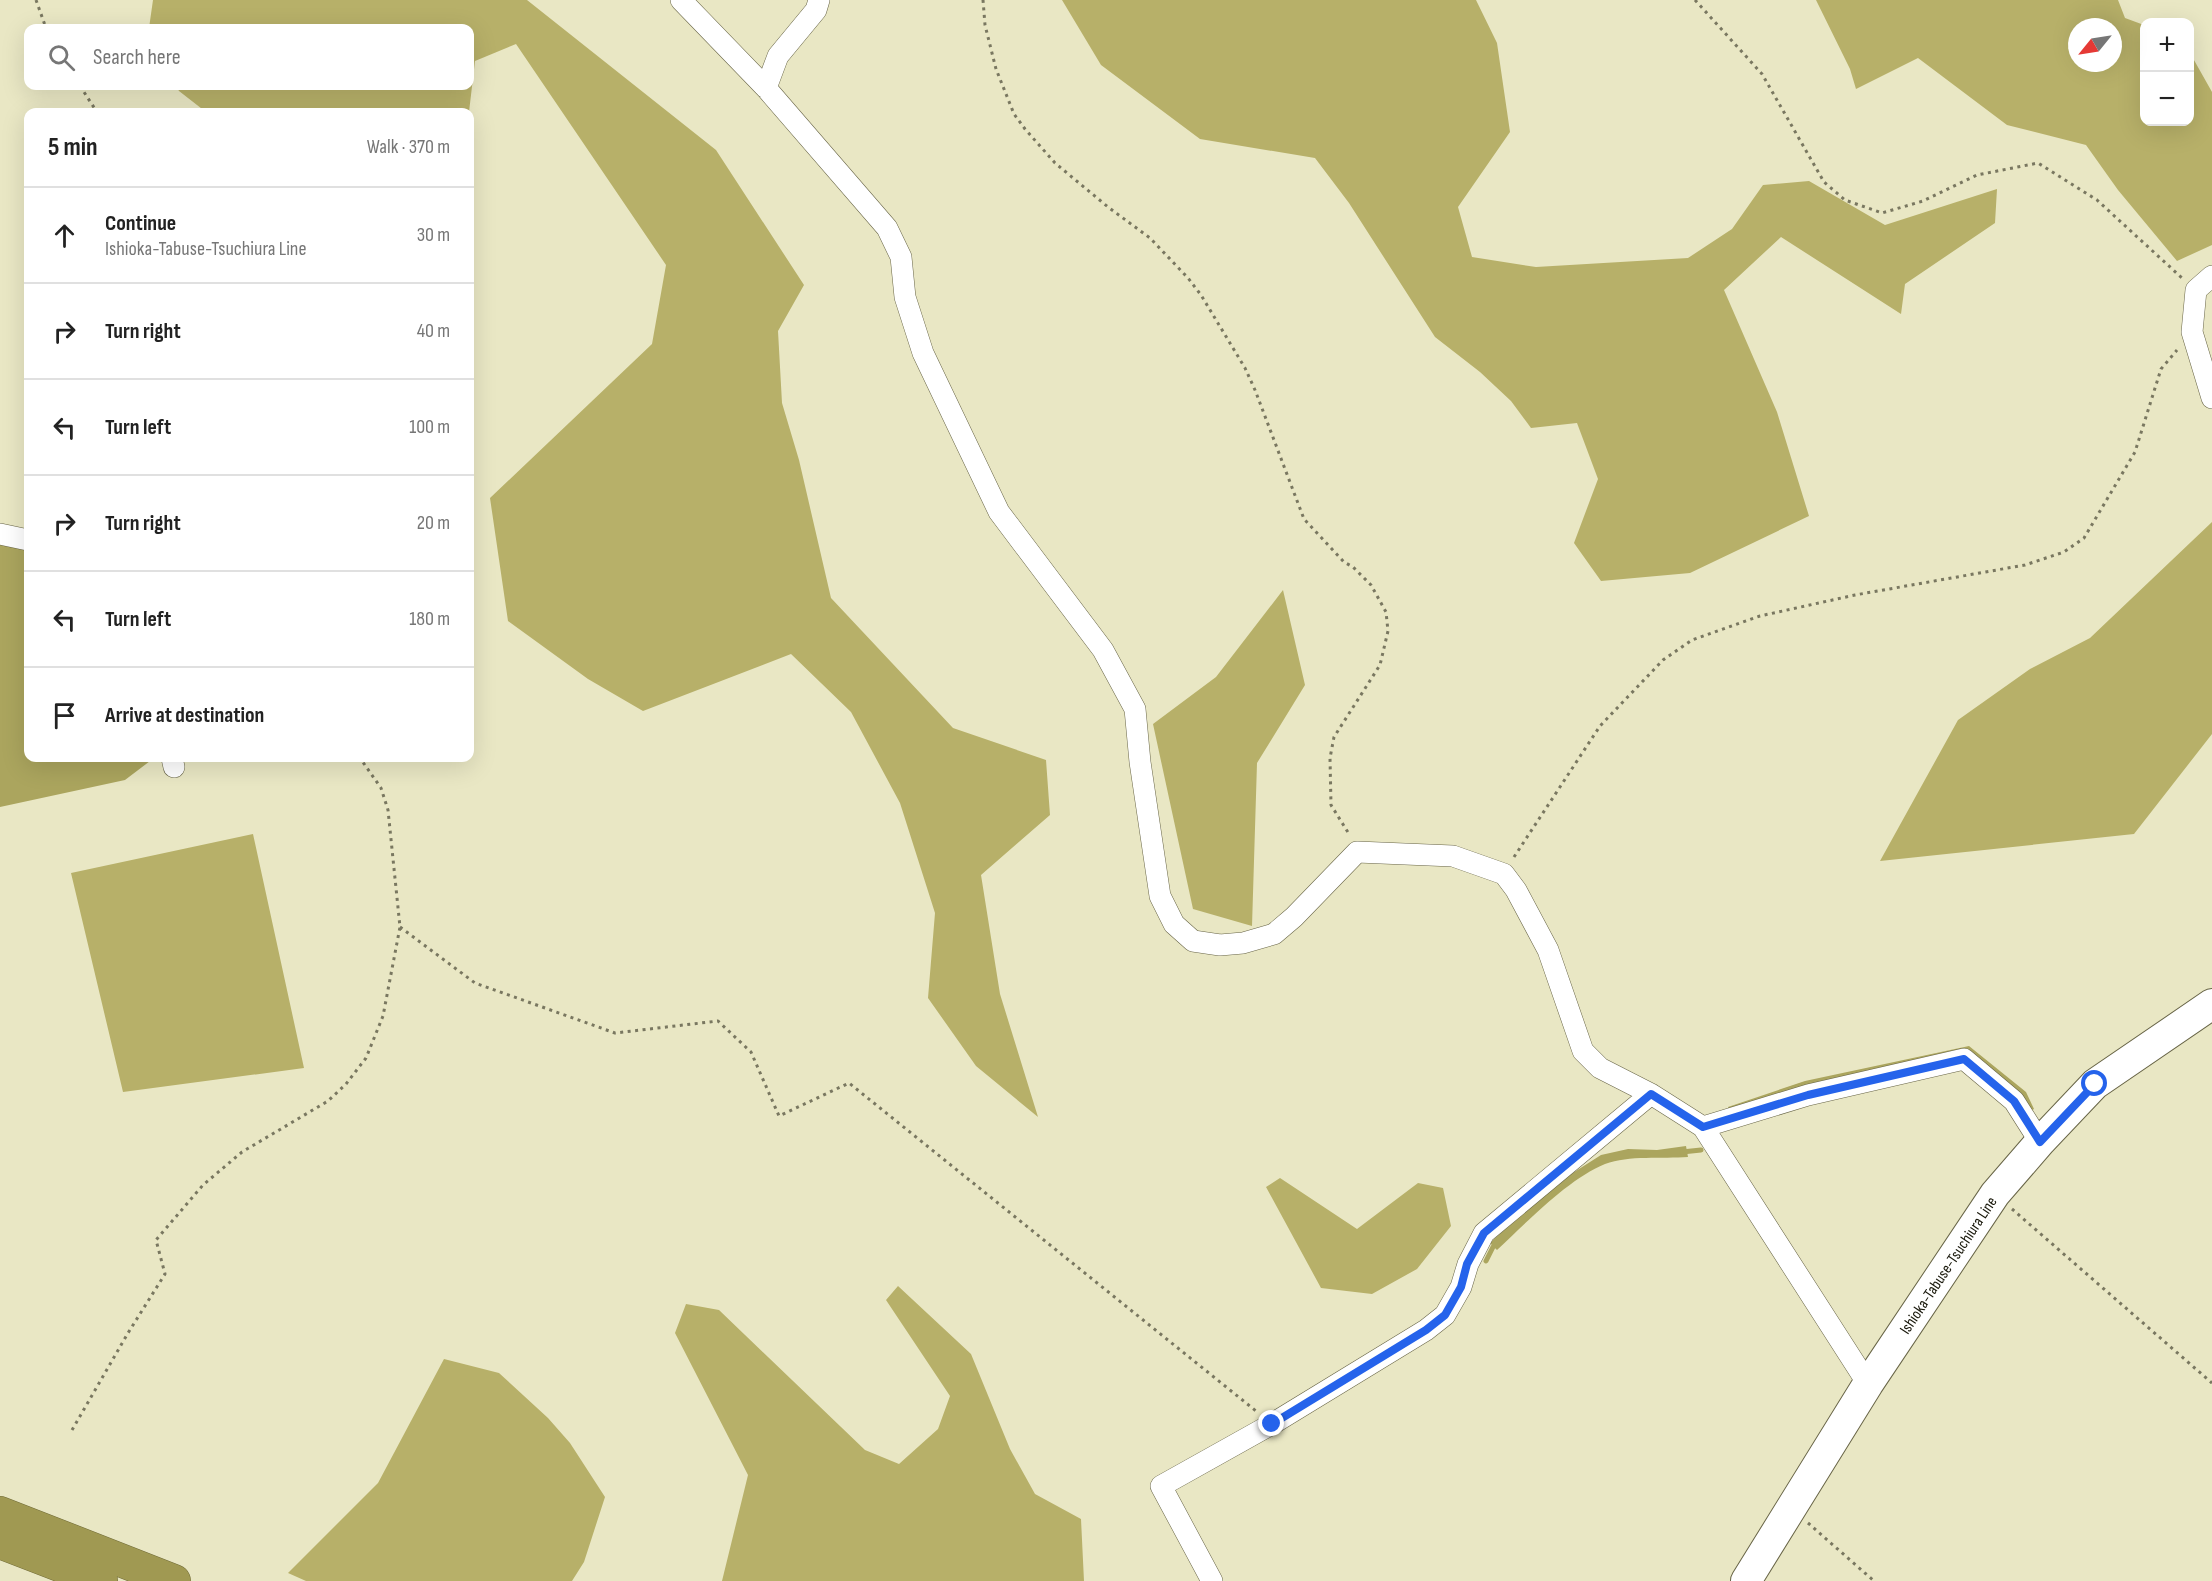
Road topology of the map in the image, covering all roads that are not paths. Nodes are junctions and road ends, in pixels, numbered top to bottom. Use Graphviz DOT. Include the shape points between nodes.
graph roads {
  1 [pos="681,0"];
  2 [pos="819,0"];
  3 [pos="766,88"];
  4 [pos="2212,276"];
  5 [pos="2212,398"];
  6 [pos="0,534"];
  7 [pos="24,539"];
  8 [pos="2212,1004"];
  9 [pos="1651,1094"];
  10 [pos="1703,1127"];
  11 [pos="2040,1142"];
  12 [pos="1868,1384"];
  13 [pos="0,1514"];
  14 [pos="0,1542"];
  15 [pos="101,1581"];
  16 [pos="174,1581"];
  17 [pos="1212,1581"];
  18 [pos="1746,1581"];
  1 -- 3 [label="street"];
  2 -- 3 [label="street" via="816,10 778,56"];
  3 -- 9 [label="street" via="887,228 901,257 905,297 923,353 999,512 1103,650 1135,709 1160,896 1174,924 1193,941 1220,945 1243,944 1274,934 1358,852 1453,856 1504,874 1548,950 1583,1051 1600,1068"];
  4 -- 5 [label="street" via="2196,290 2192,332"];
  6 -- 7 [label="street"];
  8 -- 11 [label="main road, Ishioka-Tabuse-Tsuchiura Line" via="2095,1084"];
  9 -- 10 [label="street"];
  9 -- 17 [label="street" via="1484,1233 1445,1315 1272,1424 1161,1486"];
  10 -- 11 [label="street" via="1808,1095 1964,1059 2014,1101"];
  10 -- 12 [label="street"];
  11 -- 12 [label="main road, Ishioka-Tabuse-Tsuchiura Line" via="1995,1194"];
  12 -- 18 [label="main road, Ishioka-Tabuse-Tsuchiura Line"];
  13 -- 16 [label="highway"];
  14 -- 15 [label="highway"];
}
